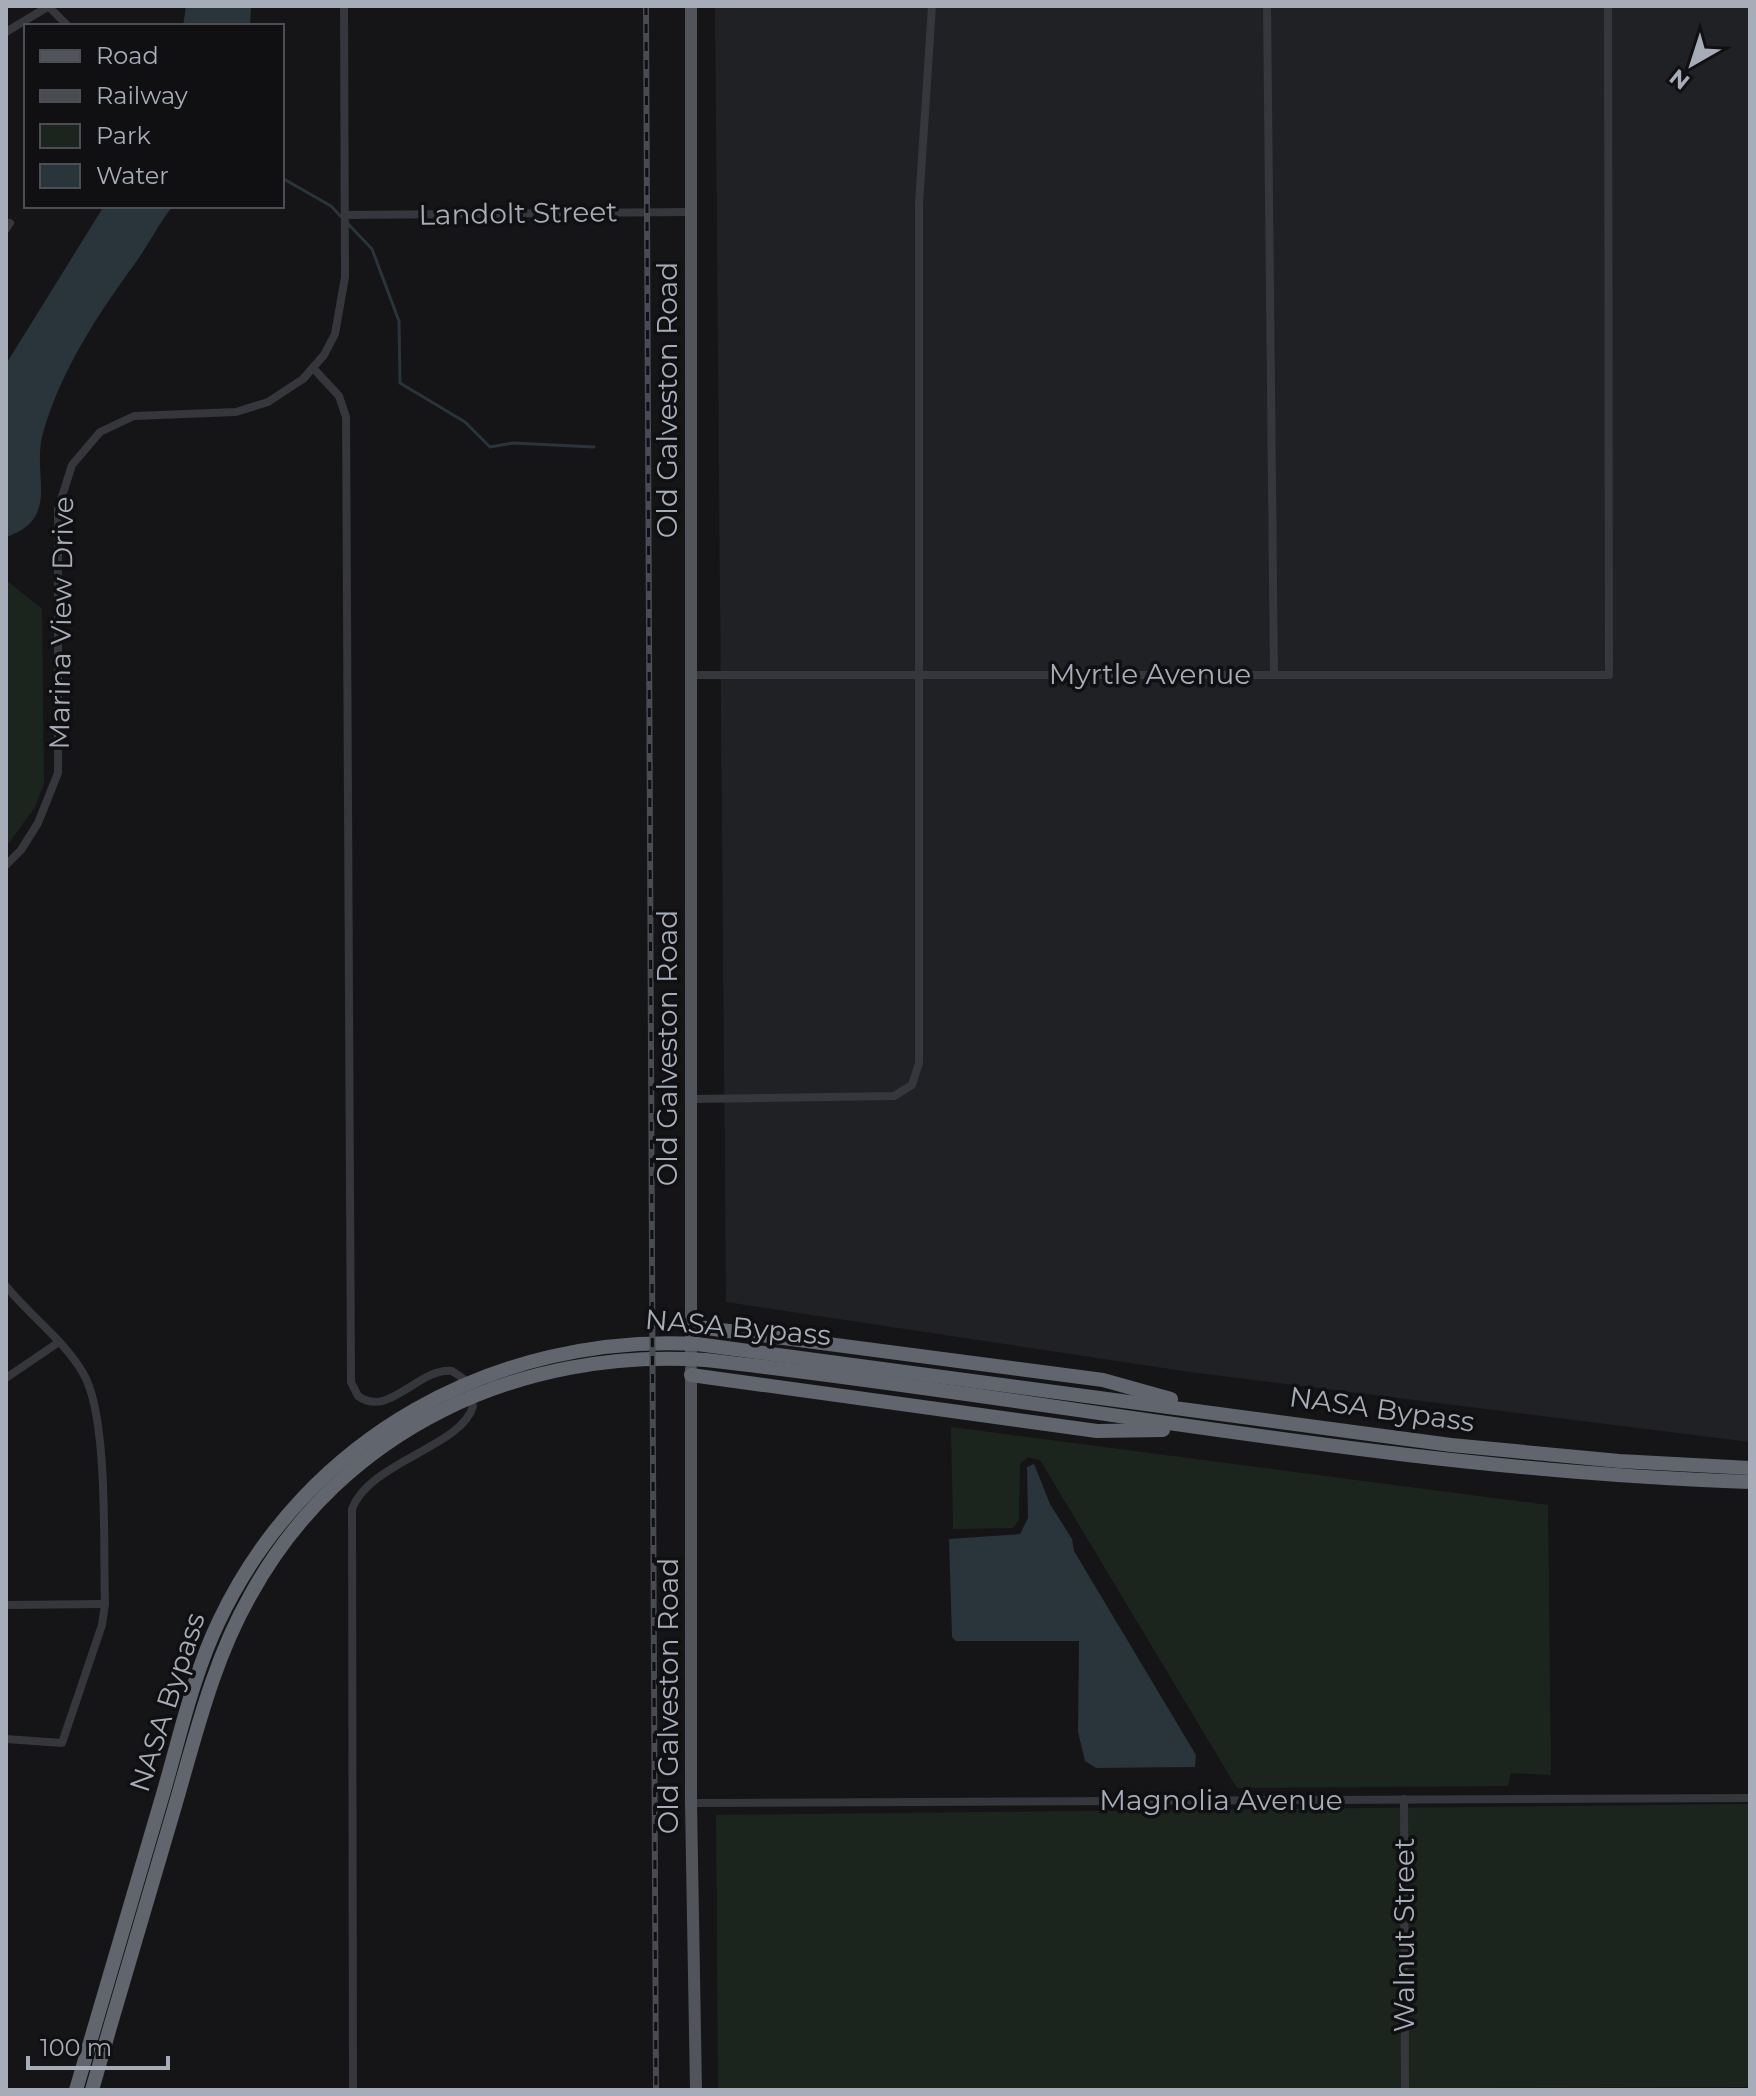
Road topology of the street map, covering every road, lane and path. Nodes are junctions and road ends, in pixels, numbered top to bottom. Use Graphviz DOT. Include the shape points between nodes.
graph roads {
  1 [pos="49,6"];
  2 [pos="344,6"];
  3 [pos="691,6"];
  4 [pos="932,6"];
  5 [pos="1267,6"];
  6 [pos="1608,6"];
  7 [pos="66,24"];
  8 [pos="6,32"];
  9 [pos="691,212"];
  10 [pos="345,215"];
  11 [pos="313,368"];
  12 [pos="919,673"];
  13 [pos="691,675"];
  14 [pos="1274,675"];
  15 [pos="6,865"];
  16 [pos="691,1099"];
  17 [pos="6,1286"];
  18 [pos="691,1326"];
  19 [pos="59,1342"];
  20 [pos="852,1345"];
  21 [pos="691,1375"];
  22 [pos="6,1378"];
  23 [pos="977,1388"];
  24 [pos="851,1398"];
  25 [pos="1217,1412"];
  26 [pos="1205,1429"];
  27 [pos="1750,1468"];
  28 [pos="1750,1482"];
  29 [pos="105,1604"];
  30 [pos="6,1605"];
  31 [pos="6,1739"];
  32 [pos="1750,1798"];
  33 [pos="1404,1799"];
  34 [pos="691,1803"];
  35 [pos="76,2090"];
  36 [pos="92,2090"];
  37 [pos="353,2090"];
  38 [pos="696,2090"];
  39 [pos="1405,2090"];
  1 -- 7 [label="street"];
  1 -- 8 [label="street"];
  2 -- 10 [label="street"];
  3 -- 9 [label="main road, Old Galveston Road"];
  4 -- 12 [label="street" via="919,204"];
  5 -- 14 [label="street"];
  6 -- 14 [label="street, Myrtle Avenue" via="1609,675"];
  9 -- 10 [label="street, Landolt Street"];
  9 -- 13 [label="main road, Old Galveston Road"];
  10 -- 11 [label="street, Marina View Drive" via="342,307 335,334"];
  11 -- 15 [label="street, Marina View Drive" via="283,394 255,407 149,413 124,420 91,440 72,465 58,509 58,773 30,838"];
  11 -- 37 [label="street" via="339,396 346,417 351,1382 358,1396 374,1403 430,1374 452,1371 464,1379 473,1406 462,1425 373,1483 352,1509"];
  12 -- 13 [label="street, Myrtle Avenue"];
  12 -- 14 [label="street, Myrtle Avenue"];
  12 -- 16 [label="street" via="919,1063 912,1085 894,1096"];
  13 -- 16 [label="main road, Old Galveston Road"];
  16 -- 18 [label="main road, Old Galveston Road"];
  17 -- 19 [label="street"];
  18 -- 20 [label="highway"];
  18 -- 21 [label="main road, Old Galveston Road"];
  19 -- 22 [label="street"];
  19 -- 29 [label="street" via="82,1371 96,1410"];
  20 -- 24 [label="highway" via="837,1370"];
  20 -- 25 [label="highway" via="1103,1380"];
  21 -- 24 [label="highway"];
  21 -- 34 [label="main road, Old Galveston Road"];
  23 -- 25 [label="highway, NASA Bypass"];
  23 -- 26 [label="highway, NASA Bypass"];
  23 -- 35 [label="highway, NASA Bypass" via="697,1344 634,1343 518,1363 443,1392 379,1431 313,1488 251,1563 206,1652"];
  23 -- 36 [label="highway, NASA Bypass" via="706,1360 585,1363 508,1382 427,1418 369,1457 313,1509 251,1592 218,1662"];
  24 -- 26 [label="highway" via="1097,1431"];
  25 -- 27 [label="highway, NASA Bypass" via="1507,1452"];
  26 -- 28 [label="highway, NASA Bypass" via="1549,1469"];
  29 -- 30 [label="street"];
  29 -- 31 [label="street" via="62,1743"];
  32 -- 33 [label="street, Magnolia Avenue"];
  33 -- 34 [label="street, Magnolia Avenue"];
  33 -- 39 [label="street, Walnut Street"];
  34 -- 38 [label="main road, Old Galveston Road"];
}
